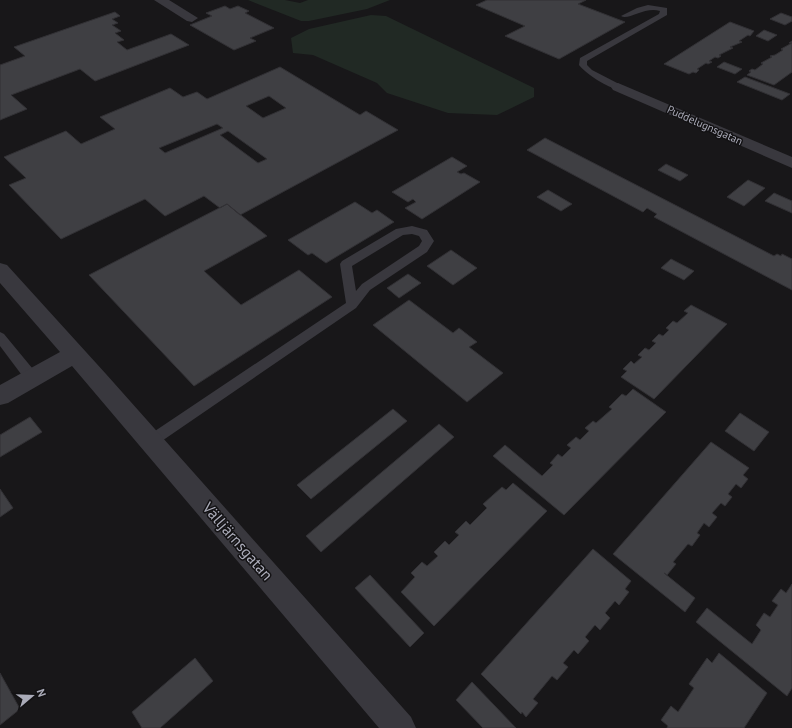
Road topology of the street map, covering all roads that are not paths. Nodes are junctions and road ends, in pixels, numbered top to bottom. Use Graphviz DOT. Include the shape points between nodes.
graph roads {
  1 [pos="160,0"];
  2 [pos="624,16"];
  3 [pos="192,18"];
  4 [pos="618,86"];
  5 [pos="792,164"];
  6 [pos="0,270"];
  7 [pos="352,305"];
  8 [pos="0,337"];
  9 [pos="75,354"];
  10 [pos="32,378"];
  11 [pos="0,396"];
  12 [pos="151,441"];
  13 [pos="400,728"];
  1 -- 3 [label="street"];
  2 -- 4 [label="lane" via="646,6 656,6 664,10 663,15 583,60 583,66 589,72"];
  4 -- 5 [label="street, Puddelugnsgatan"];
  6 -- 9 [label="street, Välljärnsgatan"];
  7 -- 7 [label="lane" via="366,287 422,249 428,241 423,233 412,230 400,232 346,264"];
  7 -- 12 [label="lane"];
  8 -- 10 [label="lane"];
  9 -- 10 [label="street"];
  9 -- 12 [label="street, Välljärnsgatan"];
  10 -- 11 [label="street"];
  12 -- 13 [label="street, Välljärnsgatan"];
}
